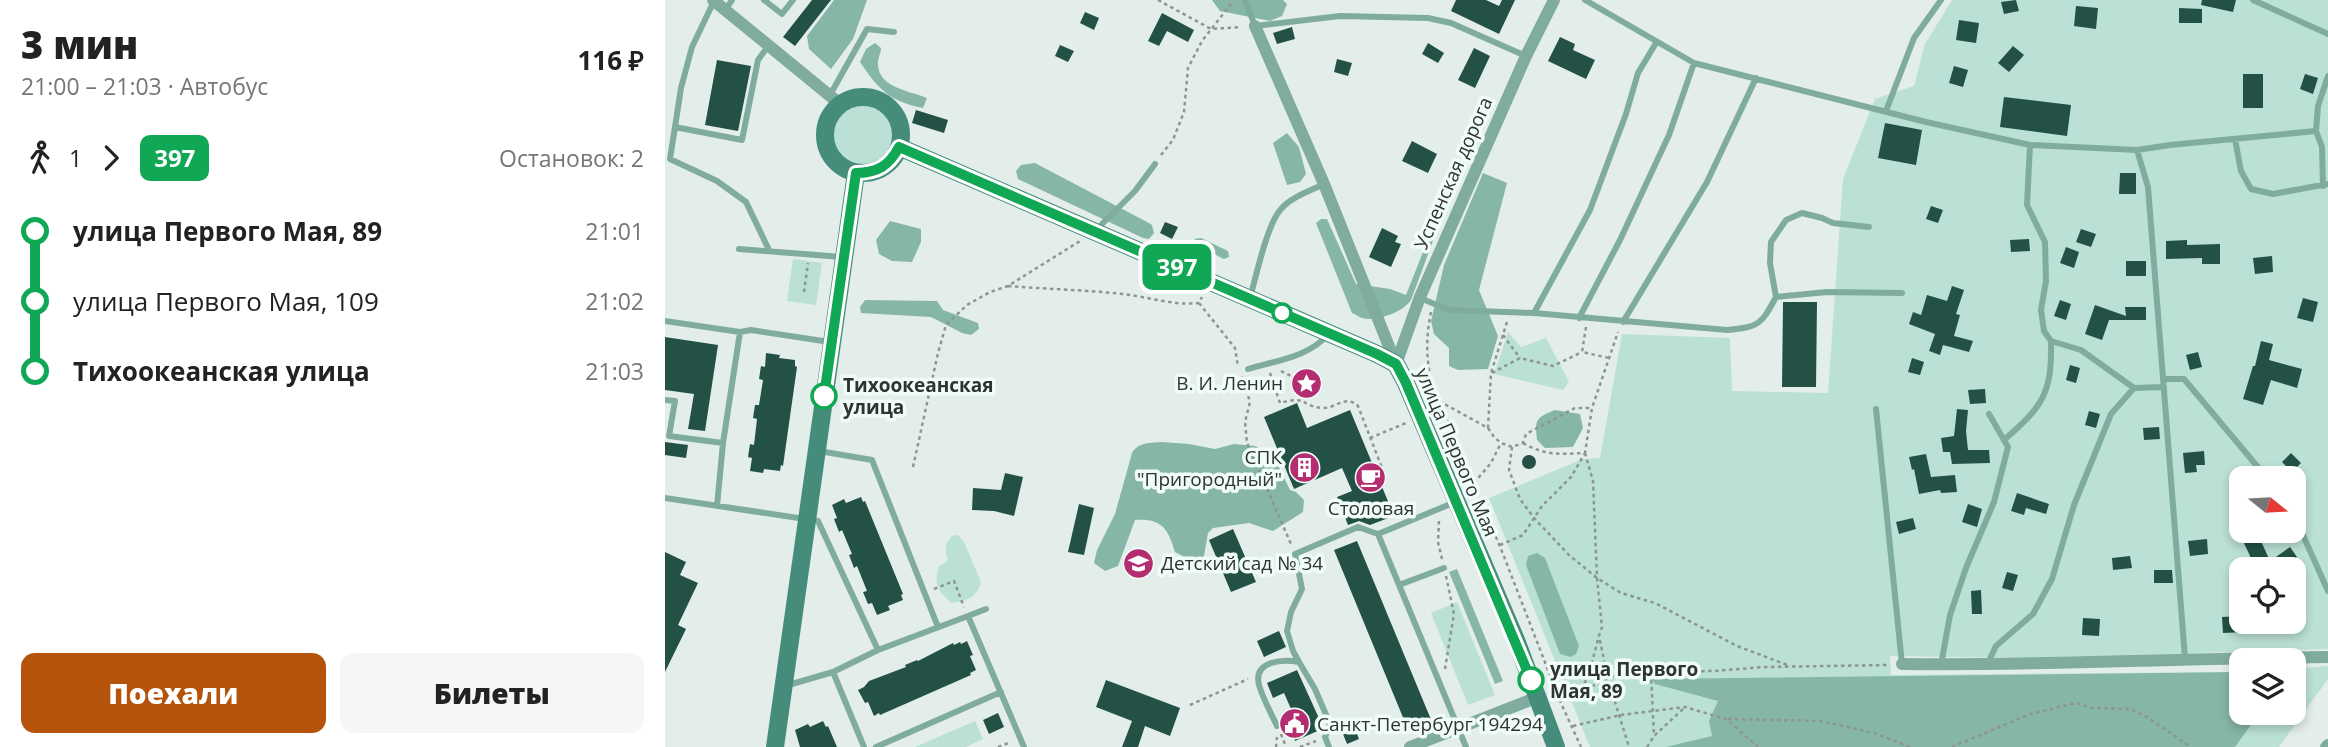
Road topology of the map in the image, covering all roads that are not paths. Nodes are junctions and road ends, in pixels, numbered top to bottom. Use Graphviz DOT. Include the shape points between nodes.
graph roads {
  1 [pos="764,0"];
  2 [pos="793,0"];
  3 [pos="1245,0"];
  4 [pos="1553,0"];
  5 [pos="1585,0"];
  6 [pos="1941,0"];
  7 [pos="2253,0"];
  8 [pos="713,1"];
  9 [pos="729,5"];
  10 [pos="1255,26"];
  11 [pos="894,32"];
  12 [pos="2328,34"];
  13 [pos="1656,43"];
  14 [pos="769,45"];
  15 [pos="1525,56"];
  16 [pos="1694,63"];
  17 [pos="2328,76"];
  18 [pos="1756,78"];
  19 [pos="835,100"];
  20 [pos="1886,111"];
  21 [pos="675,127"];
  22 [pos="2316,131"];
  23 [pos="2235,139"];
  24 [pos="2029,145"];
  25 [pos="899,147"];
  26 [pos="2137,150"];
  27 [pos="1155,164"];
  28 [pos="856,173"];
  29 [pos="1324,184"];
  30 [pos="2325,185"];
  31 [pos="1869,226"];
  32 [pos="1094,231"];
  33 [pos="739,248"];
  34 [pos="769,250"];
  35 [pos="844,257"];
  36 [pos="1902,293"];
  37 [pos="1776,296"];
  38 [pos="1420,298"];
  39 [pos="1250,299"];
  40 [pos="1534,313"];
  41 [pos="1579,318"];
  42 [pos="665,321"];
  43 [pos="1623,322"];
  44 [pos="740,332"];
  45 [pos="1329,333"];
  46 [pos="2051,341"];
  47 [pos="832,342"];
  48 [pos="1396,364"];
  49 [pos="1248,369"];
  50 [pos="2163,383"];
  51 [pos="2134,388"];
  52 [pos="665,400"];
  53 [pos="1876,410"];
  54 [pos="1989,414"];
  55 [pos="2004,440"];
  56 [pos="723,443"];
  57 [pos="817,451"];
  58 [pos="2257,466"];
  59 [pos="665,498"];
  60 [pos="717,506"];
  61 [pos="1447,506"];
  62 [pos="807,519"];
  63 [pos="1378,534"];
  64 [pos="2306,542"];
  65 [pos="1444,568"];
  66 [pos="1399,585"];
  67 [pos="2328,591"];
  68 [pos="986,609"];
  69 [pos="968,615"];
  70 [pos="938,627"];
  71 [pos="878,650"];
  72 [pos="2328,657"];
  73 [pos="2185,658"];
  74 [pos="1299,662"];
  75 [pos="1902,664"];
  76 [pos="1941,665"];
  77 [pos="1986,666"];
  78 [pos="834,672"];
  79 [pos="783,686"];
  80 [pos="1001,692"];
  81 [pos="1538,697"];
  82 [pos="1277,726"];
  83 [pos="1458,729"];
  84 [pos="777,744"];
  85 [pos="1417,746"];
  86 [pos="863,747"];
  87 [pos="876,747"];
  88 [pos="1024,747"];
  89 [pos="1329,747"];
  90 [pos="1466,747"];
  91 [pos="1556,747"];
  1 -- 2 [label="lane" via="782,14"];
  3 -- 10 [label="lane"];
  4 -- 15 [label="street, Успенская дорога"];
  5 -- 13 [label="lane"];
  6 -- 20 [label="lane" via="1914,38"];
  7 -- 12 [label="lane"];
  8 -- 9 [label="street"];
  8 -- 21 [label="lane" via="692,47"];
  9 -- 14 [label="street"];
  10 -- 15 [label="lane" via="1341,16 1428,19 1451,23"];
  10 -- 29 [label="street"];
  11 -- 19 [label="lane" via="867,29"];
  13 -- 16 [label="lane"];
  13 -- 40 [label="lane" via="1638,74 1590,210"];
  14 -- 19 [label="street"];
  14 -- 21 [label="lane" via="758,60 743,140"];
  15 -- 38 [label="street, Успенская дорога"];
  16 -- 18 [label="lane"];
  16 -- 41 [label="lane" via="1669,135"];
  17 -- 22 [label="lane"];
  18 -- 20 [label="lane"];
  18 -- 43 [label="lane" via="1707,182"];
  19 -- 25 [label="street" via="863,97 885,104 899,123"];
  19 -- 28 [label="street" via="825,144 831,158"];
  20 -- 24 [label="lane"];
  21 -- 34 [label="lane" via="670,159 717,181 746,202"];
  22 -- 23 [label="lane"];
  22 -- 30 [label="lane"];
  23 -- 26 [label="lane"];
  23 -- 30 [label="lane" via="2251,189 2273,194"];
  24 -- 26 [label="lane"];
  24 -- 46 [label="lane" via="2027,205 2045,242 2041,310 2043,331"];
  25 -- 28 [label="street" via="883,168"];
  25 -- 32 [label="street, улица Первого Мая"];
  26 -- 50 [label="lane" via="2148,187"];
  27 -- 32 [label="lane"];
  28 -- 35 [label="street"];
  29 -- 39 [label="lane" via="1281,209 1271,227"];
  29 -- 48 [label="street"];
  31 -- 37 [label="lane" via="1833,223 1802,213 1786,220 1771,242"];
  32 -- 39 [label="street, улица Первого Мая"];
  33 -- 34 [label="lane"];
  34 -- 35 [label="lane"];
  35 -- 47 [label="street"];
  36 -- 37 [label="lane"];
  37 -- 43 [label="lane" via="1766,317 1753,328"];
  38 -- 40 [label="lane" via="1448,310"];
  38 -- 48 [label="street, Успенская дорога"];
  39 -- 45 [label="street, улица Первого Мая"];
  40 -- 41 [label="lane"];
  41 -- 43 [label="lane"];
  42 -- 44 [label="lane"];
  44 -- 47 [label="lane"];
  44 -- 56 [label="lane"];
  45 -- 48 [label="street, улица Первого Мая"];
  45 -- 49 [label="lane" via="1306,351"];
  46 -- 51 [label="lane" via="2081,350"];
  46 -- 55 [label="lane" via="2045,395 2031,416"];
  47 -- 57 [label="street"];
  48 -- 61 [label="street, улица Первого Мая"];
  50 -- 51 [label="lane"];
  50 -- 58 [label="lane" via="2184,379"];
  50 -- 73 [label="lane"];
  51 -- 77 [label="lane" via="2111,414 2074,505 2052,579 2033,614 1996,646"];
  52 -- 56 [label="lane" via="675,401 669,436"];
  53 -- 75 [label="lane"];
  54 -- 55 [label="lane"];
  55 -- 76 [label="lane" via="2008,447 1994,502 1950,615"];
  56 -- 60 [label="lane"];
  57 -- 62 [label="street"];
  57 -- 70 [label="lane" via="872,460"];
  59 -- 60 [label="lane"];
  60 -- 62 [label="lane"];
  61 -- 63 [label="lane"];
  61 -- 81 [label="street, улица Первого Мая" via="1516,640"];
  62 -- 71 [label="lane" via="818,521"];
  62 -- 79 [label="street"];
  63 -- 66 [label="lane"];
  63 -- 74 [label="lane" via="1358,527 1295,554 1302,589 1287,631"];
  64 -- 67 [label="lane"];
  65 -- 66 [label="lane"];
  66 -- 83 [label="lane"];
  68 -- 69 [label="lane"];
  69 -- 70 [label="lane"];
  69 -- 80 [label="lane"];
  70 -- 71 [label="lane"];
  71 -- 78 [label="lane"];
  72 -- 73 [label="street"];
  73 -- 77 [label="street"];
  74 -- 82 [label="lane" via="1268,663 1260,673 1258,682"];
  74 -- 89 [label="lane" via="1330,724 1325,737"];
  75 -- 76 [label="street"];
  76 -- 77 [label="street"];
  78 -- 79 [label="lane"];
  78 -- 86 [label="lane"];
  79 -- 84 [label="street"];
  80 -- 87 [label="lane"];
  80 -- 88 [label="lane"];
  81 -- 83 [label="street"];
  81 -- 91 [label="street, улица Первого Мая"];
  83 -- 85 [label="street"];
  83 -- 90 [label="lane"];
}
